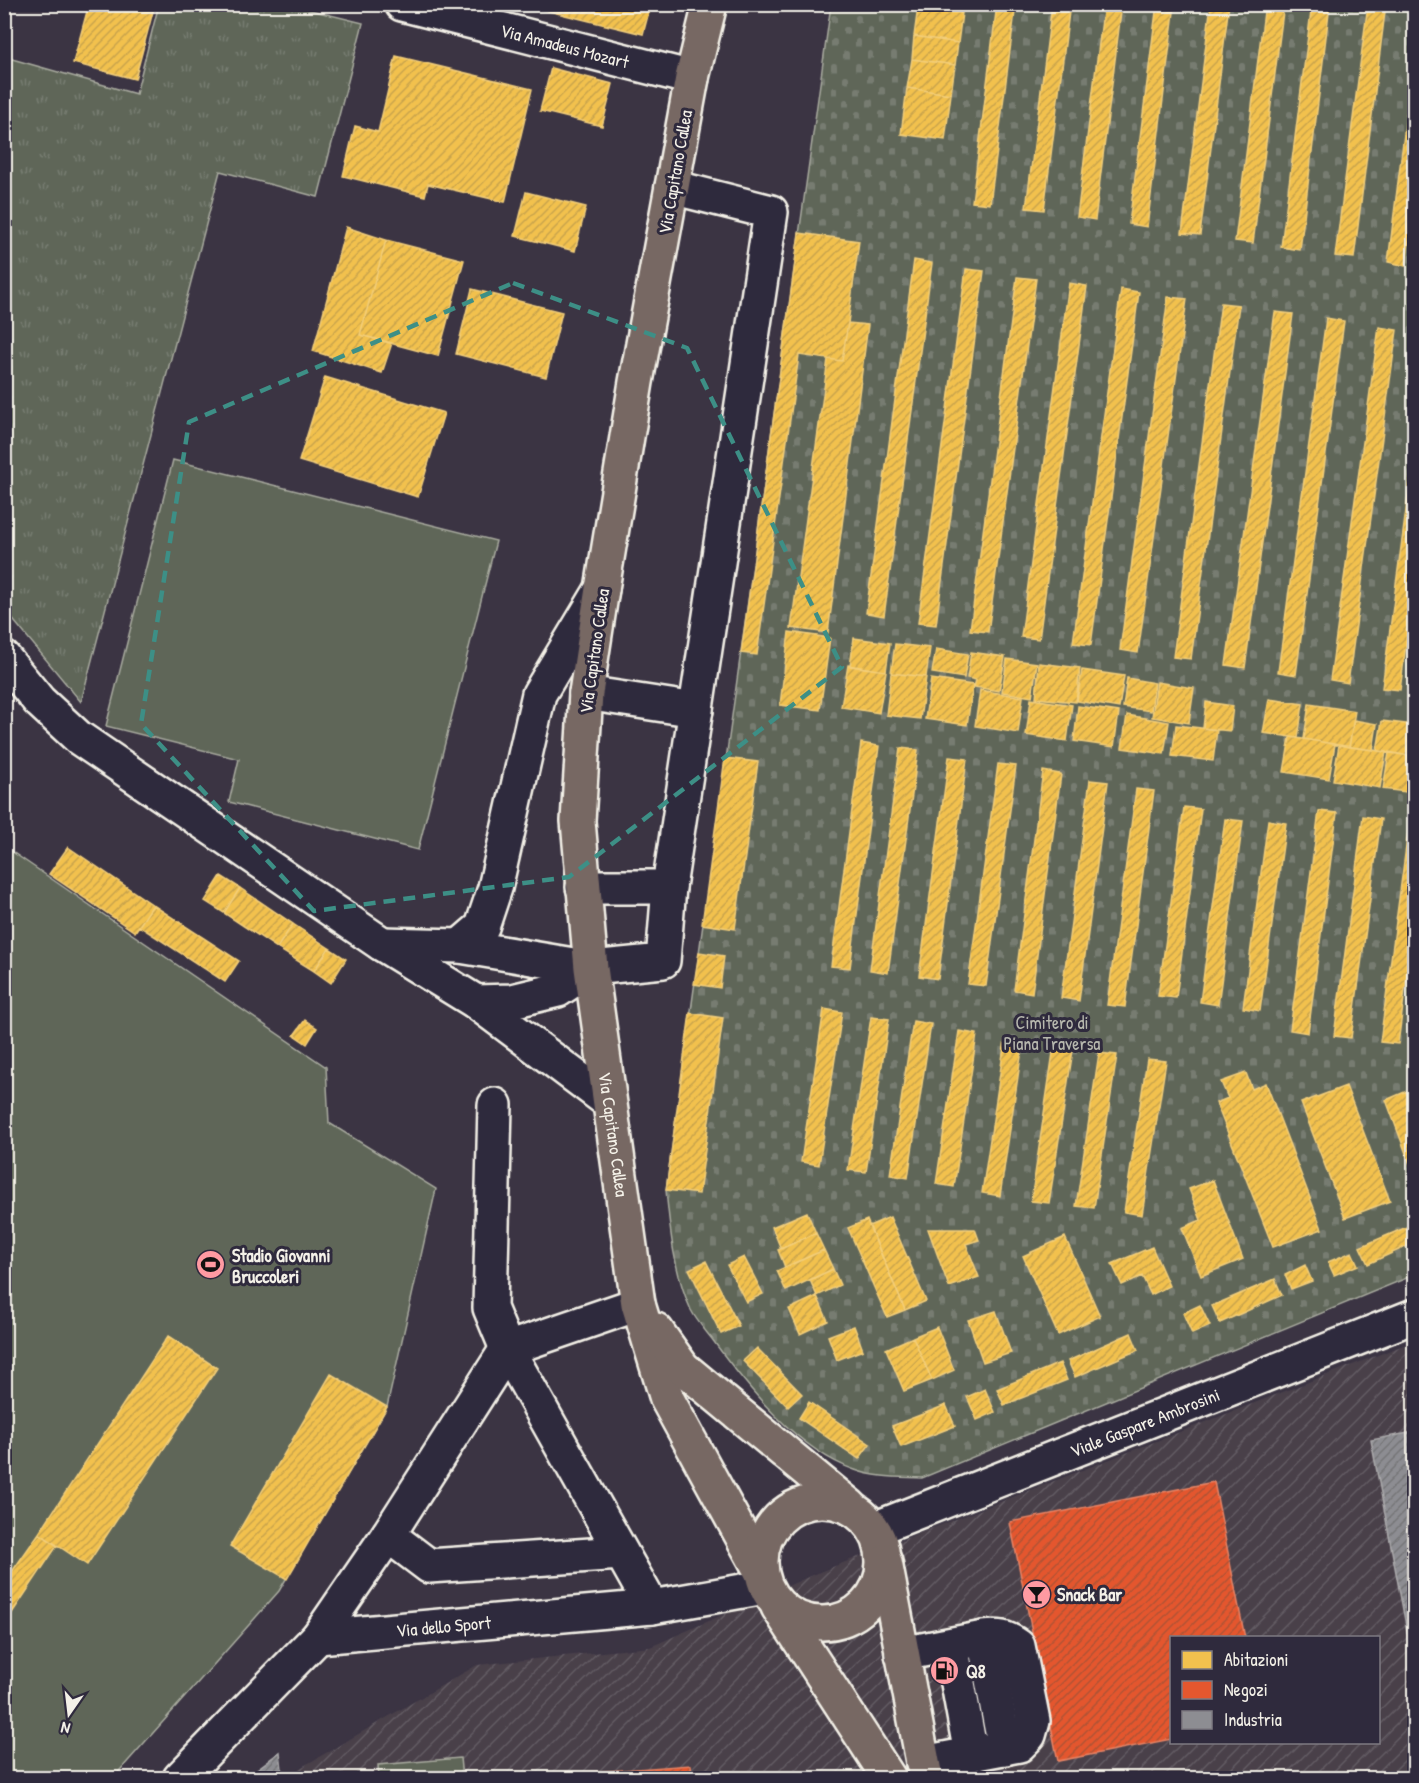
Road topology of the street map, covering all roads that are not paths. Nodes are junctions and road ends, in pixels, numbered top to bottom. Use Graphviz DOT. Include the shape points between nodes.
graph roads {
  1 [pos="402,4"];
  2 [pos="710,4"];
  3 [pos="692,78"];
  4 [pos="672,187"];
  5 [pos="602,590"];
  6 [pos="5,660"];
  7 [pos="586,693"];
  8 [pos="696,710"];
  9 [pos="583,887"];
  10 [pos="669,887"];
  11 [pos="382,944"];
  12 [pos="460,946"];
  13 [pos="591,968"];
  14 [pos="476,1002"];
  15 [pos="608,1101"];
  16 [pos="495,1105"];
  17 [pos="638,1304"];
  18 [pos="1414,1316"];
  19 [pos="507,1349"];
  20 [pos="872,1530"];
  21 [pos="388,1535"];
  22 [pos="621,1553"];
  23 [pos="765,1584"];
  24 [pos="652,1607"];
  25 [pos="318,1637"];
  26 [pos="951,1645"];
  27 [pos="902,1654"];
  28 [pos="971,1754"];
  29 [pos="925,1771"];
  30 [pos="180,1779"];
  31 [pos="889,1779"];
  1 -- 3 [label="street, Via Amadeus Mozart"];
  2 -- 3 [label="main road, Via Capitano Callea"];
  3 -- 4 [label="main road, Via Capitano Callea"];
  4 -- 5 [label="main road, Via Capitano Callea"];
  4 -- 8 [label="street" via="771,212"];
  5 -- 7 [label="main road, Via Capitano Callea"];
  5 -- 12 [label="street" via="539,694 483,927"];
  6 -- 11 [label="street" via="39,701 79,738"];
  7 -- 8 [label="street"];
  7 -- 9 [label="main road, Via Capitano Callea" via="578,821"];
  8 -- 10 [label="street"];
  9 -- 10 [label="street"];
  9 -- 13 [label="main road, Via Capitano Callea"];
  10 -- 13 [label="street" via="663,961"];
  11 -- 12 [label="street"];
  11 -- 14 [label="street"];
  12 -- 13 [label="street"];
  13 -- 14 [label="street" via="558,990 512,1000"];
  13 -- 15 [label="main road, Via Capitano Callea"];
  14 -- 15 [label="street"];
  15 -- 17 [label="main road, Via Capitano Callea"];
  16 -- 19 [label="street" via="490,1308"];
  17 -- 19 [label="street"];
  17 -- 20 [label="main road" via="682,1368"];
  17 -- 23 [label="main road, Via Capitano Callea" via="667,1400"];
  18 -- 20 [label="street, Viale Gaspare Ambrosini"];
  19 -- 21 [label="street"];
  19 -- 22 [label="street"];
  20 -- 23 [label="main road" via="844,1505 808,1502 791,1509 766,1536 761,1553"];
  20 -- 23 [label="main road" via="884,1566 869,1602 855,1615 817,1624 798,1619 781,1609"];
  20 -- 27 [label="main road"];
  21 -- 22 [label="street" via="429,1566"];
  21 -- 25 [label="street"];
  22 -- 24 [label="street"];
  23 -- 24 [label="street, Via dello Sport"];
  23 -- 31 [label="main road"];
  24 -- 25 [label="street, Via dello Sport"];
  25 -- 30 [label="street"];
  26 -- 27 [label="street"];
  26 -- 28 [label="street"];
  26 -- 28 [label="street" via="997,1636 1018,1646 1033,1721 1029,1735 1019,1745"];
  27 -- 29 [label="main road"];
  28 -- 29 [label="street"];
}
